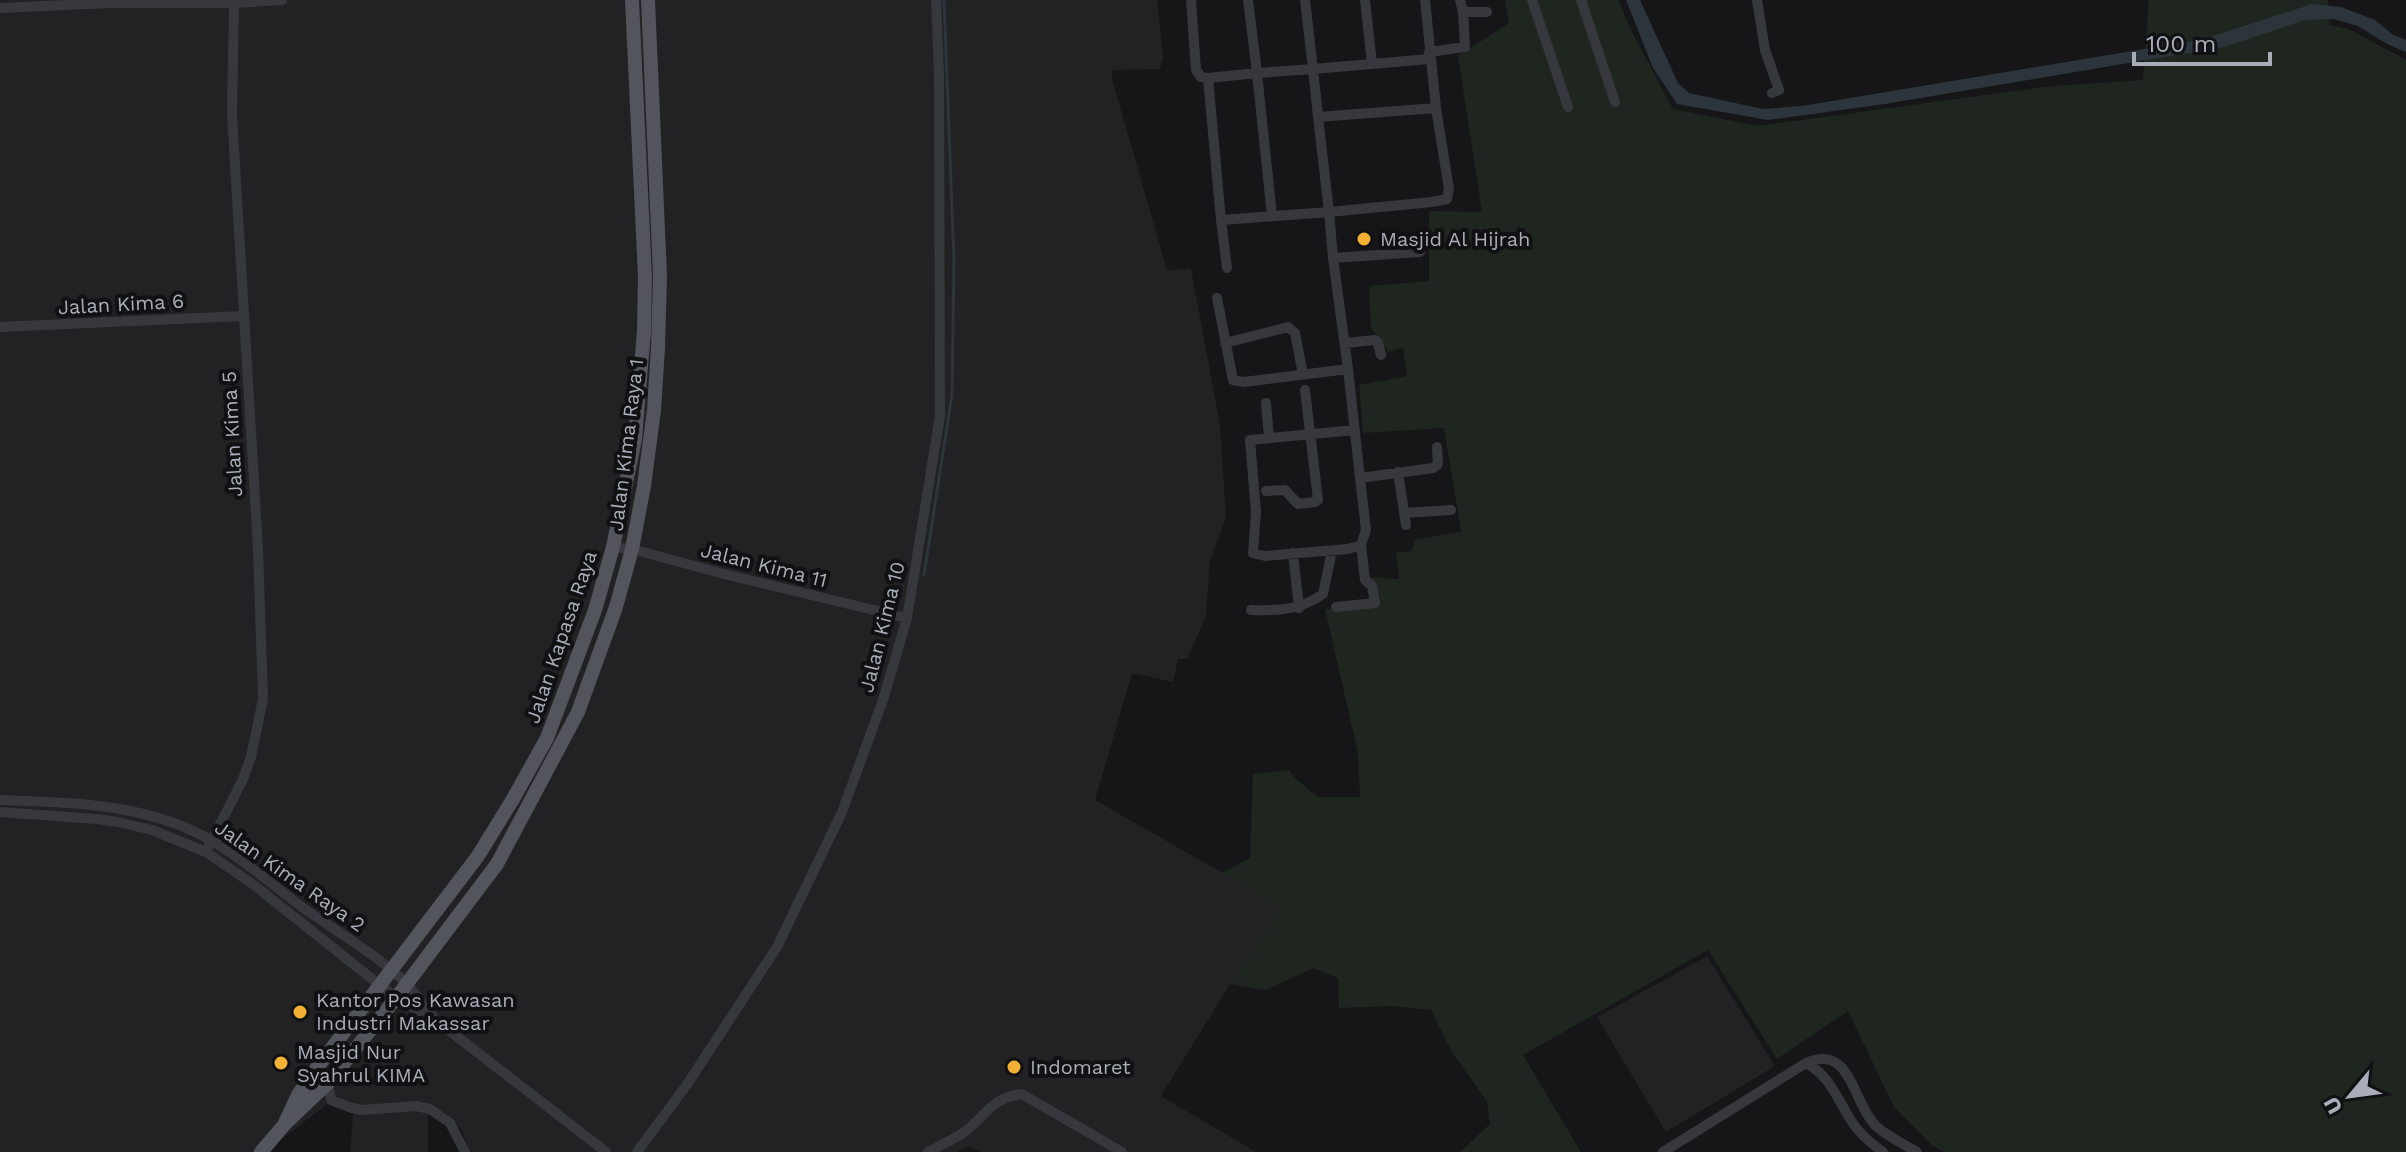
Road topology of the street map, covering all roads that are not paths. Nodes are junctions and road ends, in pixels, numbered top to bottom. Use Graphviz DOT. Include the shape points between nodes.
graph roads {
  1 [pos="282,0"];
  2 [pos="632,0"];
  3 [pos="648,0"];
  4 [pos="936,0"];
  5 [pos="1191,0"];
  6 [pos="1248,0"];
  7 [pos="1305,0"];
  8 [pos="1365,0"];
  9 [pos="1425,0"];
  10 [pos="1460,0"];
  11 [pos="1532,0"];
  12 [pos="1581,0"];
  13 [pos="1757,0"];
  14 [pos="234,3"];
  15 [pos="0,8"];
  16 [pos="1463,12"];
  17 [pos="1487,12"];
  18 [pos="1429,56"];
  19 [pos="1372,64"];
  20 [pos="1313,69"];
  21 [pos="1257,73"];
  22 [pos="1208,78"];
  23 [pos="1772,93"];
  24 [pos="1615,102"];
  25 [pos="1568,107"];
  26 [pos="1436,108"];
  27 [pos="1318,117"];
  28 [pos="1329,212"];
  29 [pos="1272,216"];
  30 [pos="1221,220"];
  31 [pos="1420,252"];
  32 [pos="1333,258"];
  33 [pos="1227,268"];
  34 [pos="1217,298"];
  35 [pos="243,316"];
  36 [pos="0,327"];
  37 [pos="1225,343"];
  38 [pos="1345,343"];
  39 [pos="1381,355"];
  40 [pos="1348,369"];
  41 [pos="1303,374"];
  42 [pos="1305,390"];
  43 [pos="1266,403"];
  44 [pos="1355,430"];
  45 [pos="1310,434"];
  46 [pos="1269,438"];
  47 [pos="1437,447"];
  48 [pos="1398,472"];
  49 [pos="1360,478"];
  50 [pos="1266,491"];
  51 [pos="1451,510"];
  52 [pos="1361,545"];
  53 [pos="613,547"];
  54 [pos="632,549"];
  55 [pos="1332,551"];
  56 [pos="1293,553"];
  57 [pos="1336,607"];
  58 [pos="1299,608"];
  59 [pos="1251,610"];
  60 [pos="907,618"];
  61 [pos="0,800"];
  62 [pos="0,812"];
  63 [pos="213,841"];
  64 [pos="206,852"];
  65 [pos="390,970"];
  66 [pos="379,984"];
  67 [pos="407,984"];
  68 [pos="396,998"];
  69 [pos="437,1021"];
  70 [pos="1806,1063"];
  71 [pos="328,1083"];
  72 [pos="331,1100"];
  73 [pos="312,1101"];
  74 [pos="284,1125"];
  75 [pos="261,1152"];
  76 [pos="465,1152"];
  77 [pos="606,1152"];
  78 [pos="637,1152"];
  79 [pos="928,1152"];
  80 [pos="1122,1152"];
  81 [pos="1663,1152"];
  82 [pos="1883,1152"];
  83 [pos="1917,1152"];
  1 -- 14 [label="street"];
  2 -- 53 [label="main road, Jalan Kapasa Raya" via="645,304 635,439"];
  3 -- 54 [label="main road, Jalan Kima Raya 1" via="660,318 652,425"];
  4 -- 60 [label="street, Jalan Kima 10" via="942,391"];
  5 -- 22 [label="street" via="1196,70"];
  6 -- 21 [label="street"];
  7 -- 20 [label="street"];
  8 -- 19 [label="street"];
  9 -- 18 [label="street"];
  10 -- 16 [label="street"];
  11 -- 25 [label="street"];
  12 -- 24 [label="street"];
  13 -- 23 [label="street" via="1765,50 1779,90"];
  14 -- 15 [label="street"];
  14 -- 35 [label="street, Jalan Kima 5" via="232,114"];
  16 -- 17 [label="street"];
  16 -- 18 [label="street" via="1465,47"];
  18 -- 19 [label="street"];
  18 -- 26 [label="street"];
  19 -- 20 [label="street"];
  20 -- 21 [label="street"];
  20 -- 27 [label="street"];
  21 -- 22 [label="street"];
  21 -- 29 [label="street"];
  22 -- 30 [label="street"];
  26 -- 27 [label="street"];
  26 -- 28 [label="street" via="1447,199"];
  27 -- 28 [label="street"];
  28 -- 29 [label="street"];
  28 -- 32 [label="street"];
  29 -- 30 [label="street"];
  30 -- 33 [label="street"];
  31 -- 32 [label="street"];
  32 -- 38 [label="street"];
  34 -- 37 [label="street"];
  35 -- 36 [label="street, Jalan Kima 6"];
  35 -- 63 [label="street, Jalan Kima 5" via="263,699 251,757"];
  37 -- 41 [label="street" via="1231,377 1238,383"];
  37 -- 41 [label="street" via="1288,327 1295,333"];
  38 -- 39 [label="street" via="1375,340"];
  38 -- 40 [label="street"];
  40 -- 41 [label="street"];
  40 -- 44 [label="street"];
  42 -- 45 [label="street"];
  43 -- 46 [label="street"];
  44 -- 45 [label="street"];
  44 -- 49 [label="street"];
  45 -- 46 [label="street"];
  45 -- 50 [label="street" via="1317,502 1298,504 1285,490"];
  46 -- 56 [label="street" via="1250,443 1256,512 1252,550 1265,556"];
  47 -- 48 [label="street" via="1436,466"];
  48 -- 49 [label="street"];
  48 -- 51 [label="street" via="1405,519"];
  49 -- 52 [label="street" via="1366,530"];
  52 -- 55 [label="street"];
  52 -- 57 [label="street" via="1365,580 1372,586 1375,603"];
  53 -- 54 [label="street, Jalan Kima 11"];
  53 -- 65 [label="main road, Jalan Kapasa Raya" via="547,738 478,856"];
  54 -- 60 [label="street, Jalan Kima 11"];
  54 -- 67 [label="main road, Jalan Kima Raya 1" via="578,712 543,781 497,864"];
  55 -- 56 [label="street"];
  55 -- 58 [label="street" via="1323,594"];
  56 -- 58 [label="street"];
  58 -- 59 [label="street"];
  60 -- 78 [label="street, Jalan Kima 10" via="842,812 777,947"];
  61 -- 63 [label="street, Jalan Kima Raya 2" via="104,805 175,824"];
  62 -- 64 [label="street, Jalan Kima Raya 2" via="118,822"];
  63 -- 64 [label="street, Jalan Kima 5"];
  63 -- 65 [label="street, Jalan Kima Raya 2"];
  64 -- 66 [label="street, Jalan Kima Raya 2"];
  65 -- 66 [label="main road, Jalan Kapasa Raya"];
  65 -- 67 [label="street, Jalan Kima Raya 2"];
  66 -- 68 [label="street, Jalan Kima Raya 2"];
  66 -- 74 [label="main road, Jalan Kapasa Raya" via="298,1095"];
  67 -- 68 [label="main road, Jalan Kima Raya 1"];
  67 -- 69 [label="street"];
  68 -- 69 [label="street"];
  68 -- 71 [label="main road, Jalan Kima Raya 1"];
  69 -- 77 [label="street"];
  70 -- 81 [label="street"];
  70 -- 82 [label="street" via="1829,1080 1856,1127"];
  70 -- 83 [label="street" via="1828,1057 1840,1064 1877,1128"];
  71 -- 72 [label="street"];
  71 -- 73 [label="main road, Jalan Kima Raya 1"];
  72 -- 73 [label="street"];
  72 -- 76 [label="street" via="362,1110 430,1109 450,1123"];
  73 -- 74 [label="main road, Jalan Kima Raya 1"];
  74 -- 75 [label="main road, Jalan Kapasa Raya"];
  79 -- 80 [label="street" via="961,1135 996,1101 1022,1094"];
}
